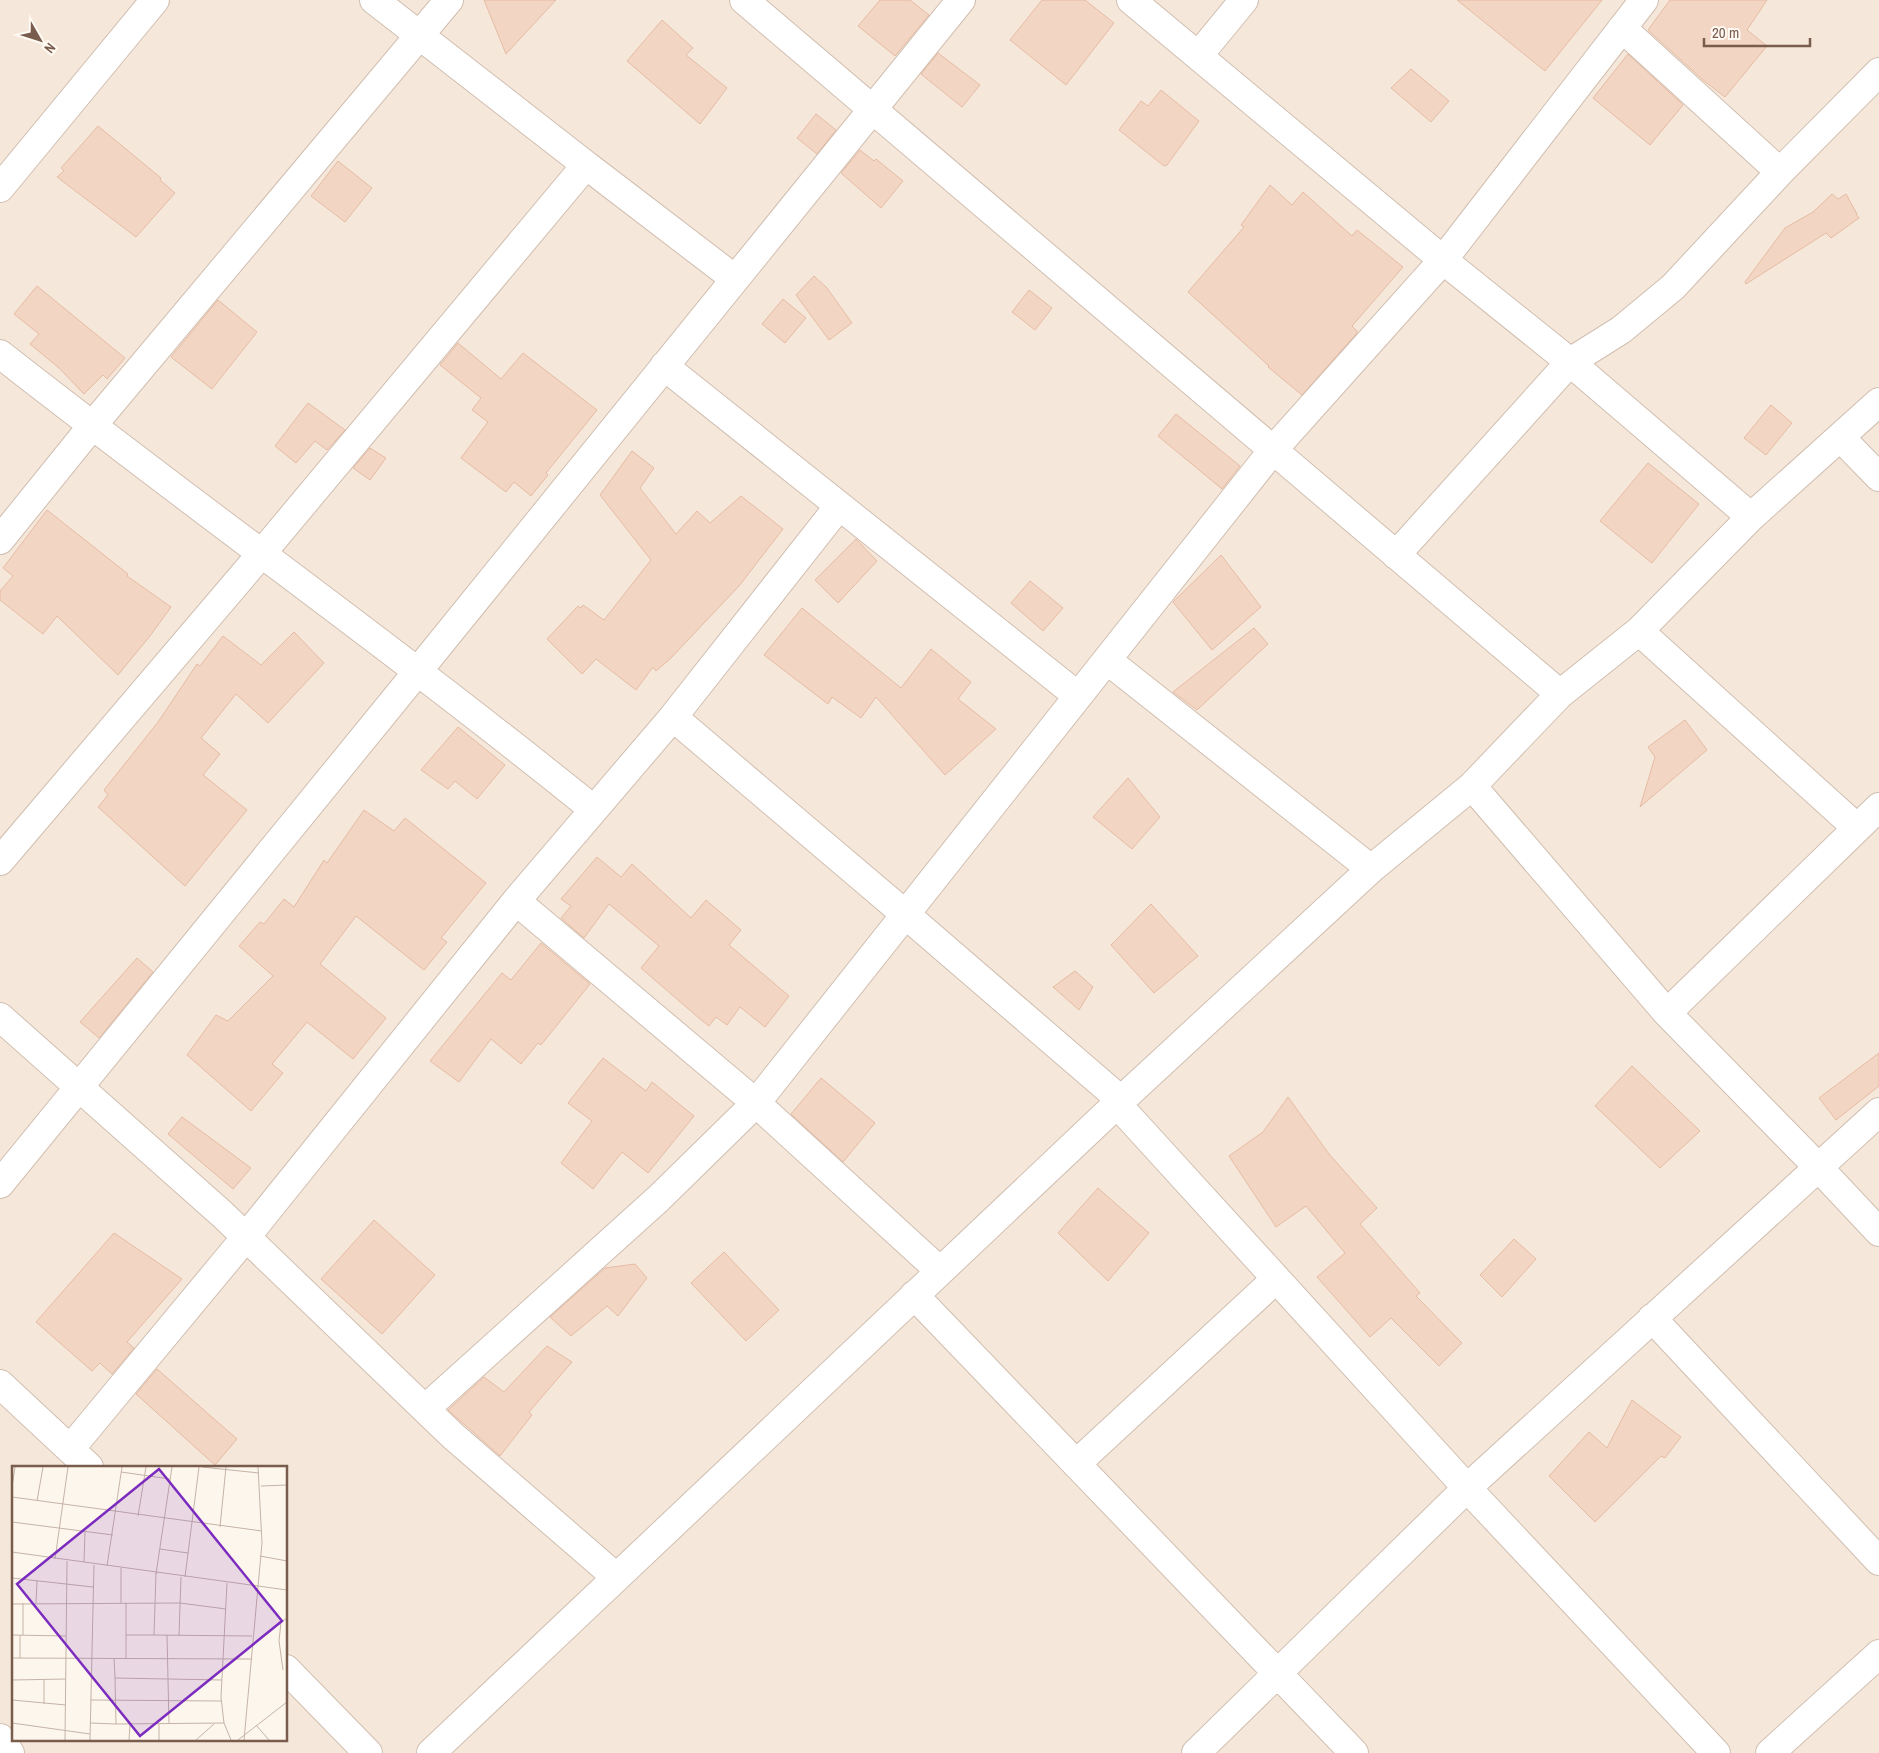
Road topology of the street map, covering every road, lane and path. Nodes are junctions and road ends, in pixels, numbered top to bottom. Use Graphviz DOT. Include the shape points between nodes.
graph roads {
  1 [pos="155,0"];
  2 [pos="374,0"];
  3 [pos="449,0"];
  4 [pos="744,0"];
  5 [pos="961,0"];
  6 [pos="1131,0"];
  7 [pos="1244,0"];
  8 [pos="1644,0"];
  9 [pos="1622,28"];
  10 [pos="419,36"];
  11 [pos="1198,56"];
  12 [pos="1879,72"];
  13 [pos="873,110"];
  14 [pos="586,165"];
  15 [pos="1780,172"];
  16 [pos="0,188"];
  17 [pos="1443,260"];
  18 [pos="735,279"];
  19 [pos="0,354"];
  20 [pos="1570,362"];
  21 [pos="664,366"];
  22 [pos="1879,402"];
  23 [pos="92,426"];
  24 [pos="1840,437"];
  25 [pos="1273,450"];
  26 [pos="1879,477"];
  27 [pos="839,506"];
  28 [pos="1751,517"];
  29 [pos="0,540"];
  30 [pos="262,553"];
  31 [pos="1396,554"];
  32 [pos="1639,631"];
  33 [pos="1107,660"];
  34 [pos="418,671"];
  35 [pos="1560,694"];
  36 [pos="1078,696"];
  37 [pos="673,718"];
  38 [pos="1472,786"];
  39 [pos="1879,807"];
  40 [pos="593,809"];
  41 [pos="1857,828"];
  42 [pos="0,861"];
  43 [pos="1370,869"];
  44 [pos="516,901"];
  45 [pos="906,914"];
  46 [pos="1667,1013"];
  47 [pos="0,1016"];
  48 [pos="78,1087"];
  49 [pos="1119,1102"];
  50 [pos="756,1103"];
  51 [pos="1879,1112"];
  52 [pos="1818,1167"];
  53 [pos="0,1184"];
  54 [pos="1879,1232"];
  55 [pos="246,1237"];
  56 [pos="940,1271"];
  57 [pos="1276,1279"];
  58 [pos="914,1296"];
  59 [pos="1652,1318"];
  60 [pos="0,1384"];
  61 [pos="425,1409"];
  62 [pos="80,1457"];
  63 [pos="1076,1464"];
  64 [pos="1466,1488"];
  65 [pos="1879,1561"];
  66 [pos="616,1577"];
  67 [pos="1879,1654"];
  68 [pos="288,1671"];
  69 [pos="1278,1673"];
  70 [pos="0,1738"];
  71 [pos="10,1753"];
  72 [pos="368,1753"];
  73 [pos="431,1753"];
  74 [pos="1196,1753"];
  75 [pos="1354,1753"];
  76 [pos="1716,1753"];
  77 [pos="1770,1753"];
  1 -- 16 [label="street"];
  2 -- 10 [label="street"];
  3 -- 10 [label="street"];
  4 -- 13 [label="street"];
  5 -- 13 [label="street"];
  6 -- 11 [label="street"];
  7 -- 11 [label="street"];
  8 -- 9 [label="street"];
  9 -- 15 [label="street"];
  9 -- 17 [label="street"];
  10 -- 14 [label="street"];
  10 -- 23 [label="street"];
  11 -- 17 [label="street"];
  12 -- 15 [label="street"];
  13 -- 18 [label="street"];
  13 -- 25 [label="street"];
  14 -- 18 [label="street"];
  14 -- 30 [label="street"];
  15 -- 20 [label="street" via="1672,287 1620,330"];
  17 -- 20 [label="street"];
  17 -- 25 [label="street"];
  18 -- 21 [label="street"];
  19 -- 23 [label="street"];
  20 -- 28 [label="street"];
  20 -- 31 [label="street"];
  21 -- 27 [label="street"];
  21 -- 34 [label="street"];
  22 -- 24 [label="street"];
  23 -- 29 [label="street"];
  23 -- 30 [label="street"];
  24 -- 26 [label="street"];
  24 -- 28 [label="street"];
  25 -- 31 [label="street"];
  25 -- 33 [label="street"];
  27 -- 36 [label="street"];
  27 -- 37 [label="street"];
  28 -- 32 [label="street"];
  30 -- 34 [label="street"];
  30 -- 42 [label="street"];
  31 -- 35 [label="street"];
  32 -- 35 [label="street"];
  32 -- 41 [label="street"];
  33 -- 36 [label="street"];
  33 -- 43 [label="street"];
  34 -- 40 [label="street"];
  34 -- 48 [label="street"];
  35 -- 38 [label="street"];
  36 -- 45 [label="street"];
  37 -- 40 [label="street"];
  37 -- 45 [label="street"];
  38 -- 43 [label="street"];
  38 -- 46 [label="street"];
  39 -- 41 [label="street"];
  40 -- 44 [label="street"];
  41 -- 46 [label="street"];
  43 -- 49 [label="street"];
  44 -- 50 [label="street"];
  44 -- 55 [label="street"];
  45 -- 49 [label="street"];
  45 -- 50 [label="street"];
  46 -- 52 [label="street"];
  47 -- 48 [label="street"];
  48 -- 53 [label="street"];
  48 -- 55 [label="street"];
  49 -- 56 [label="street"];
  49 -- 57 [label="street"];
  50 -- 56 [label="street"];
  50 -- 61 [label="street" via="658,1199"];
  51 -- 52 [label="street"];
  52 -- 54 [label="street"];
  52 -- 59 [label="street"];
  55 -- 61 [label="street"];
  55 -- 62 [label="street"];
  56 -- 58 [label="street"];
  57 -- 63 [label="street"];
  57 -- 64 [label="street"];
  58 -- 63 [label="street"];
  58 -- 66 [label="street"];
  59 -- 64 [label="street"];
  59 -- 65 [label="street"];
  60 -- 62 [label="street"];
  61 -- 66 [label="street"];
  63 -- 69 [label="street"];
  64 -- 69 [label="street"];
  64 -- 76 [label="street"];
  66 -- 73 [label="street"];
  67 -- 77 [label="street"];
  68 -- 72 [label="street"];
  69 -- 74 [label="street"];
  69 -- 75 [label="street"];
  70 -- 71 [label="street"];
}
